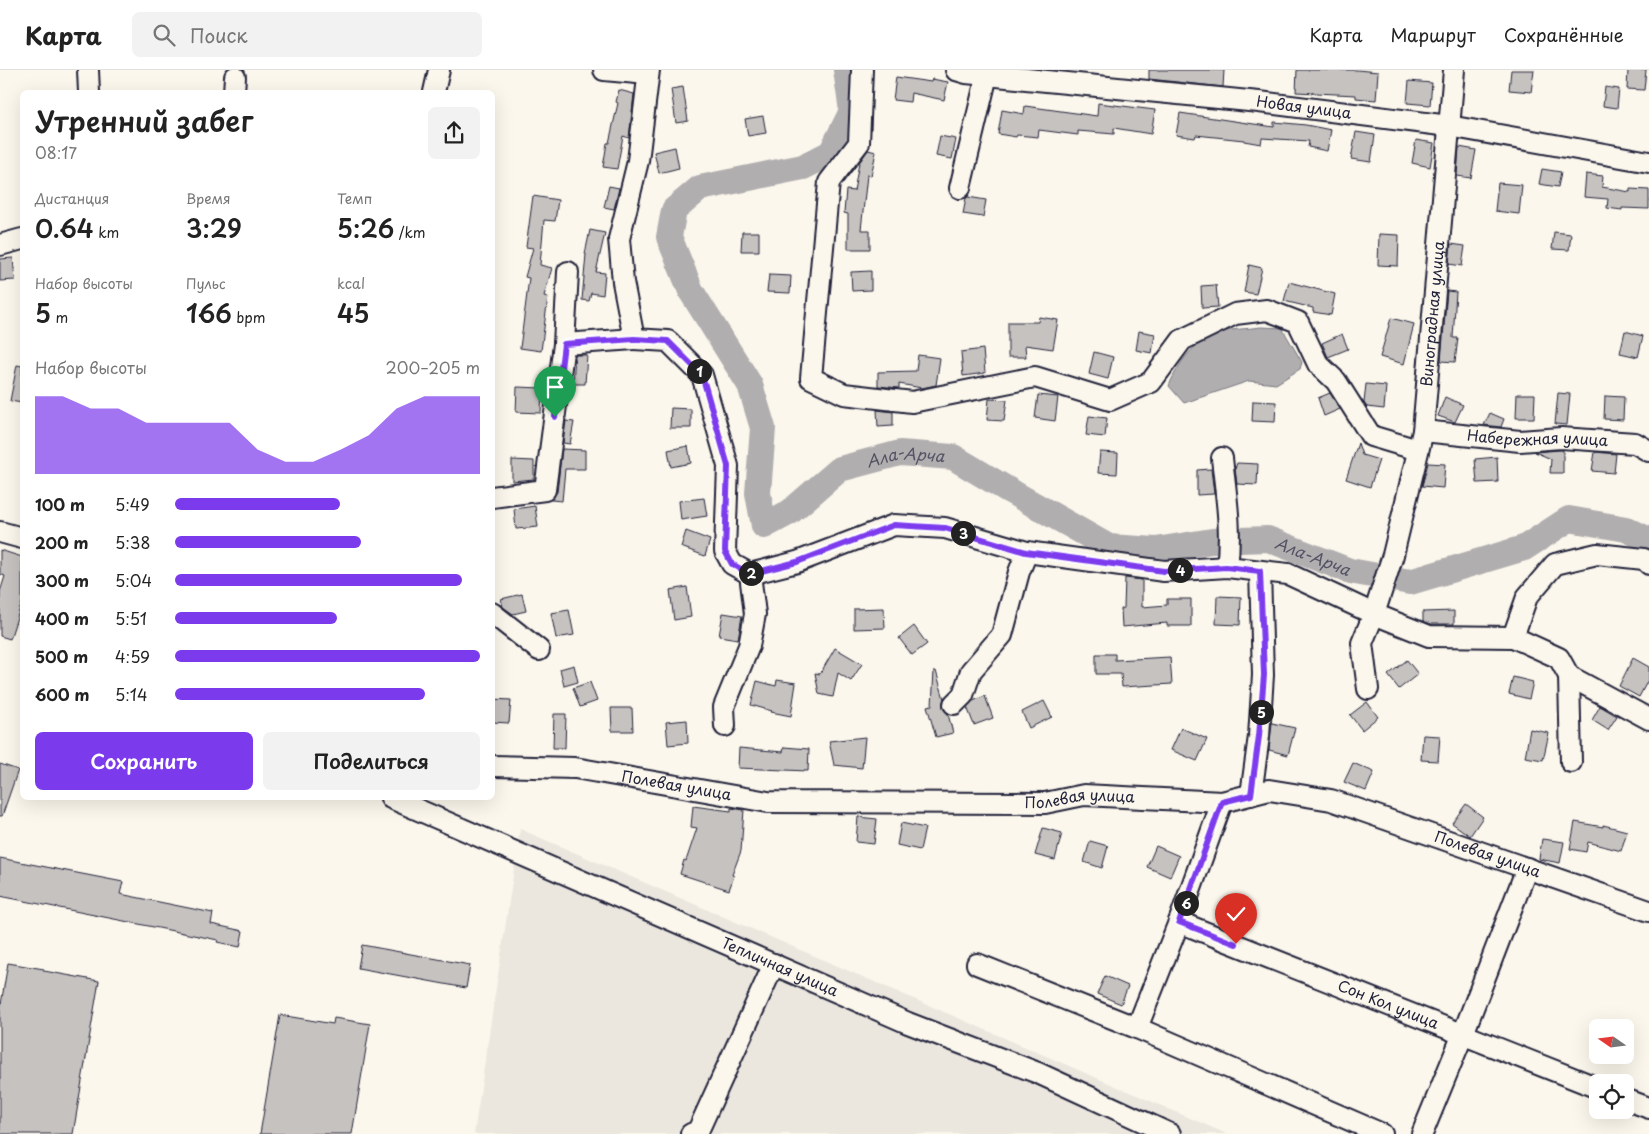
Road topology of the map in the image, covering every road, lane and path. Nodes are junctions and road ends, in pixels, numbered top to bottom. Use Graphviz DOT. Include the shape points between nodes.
graph roads {
  1 [pos="88,70"];
  2 [pos="439,70"];
  3 [pos="604,70"];
  4 [pos="862,70"];
  5 [pos="956,70"];
  6 [pos="1454,70"];
  7 [pos="649,72"];
  8 [pos="987,75"];
  9 [pos="89,90"];
  10 [pos="434,90"];
  11 [pos="1449,126"];
  12 [pos="1649,162"];
  13 [pos="960,188"];
  14 [pos="20,240"];
  15 [pos="0,245"];
  16 [pos="568,272"];
  17 [pos="634,339"];
  18 [pos="564,344"];
  19 [pos="1421,440"];
  20 [pos="1649,451"];
  21 [pos="1222,458"];
  22 [pos="495,498"];
  23 [pos="0,532"];
  24 [pos="20,537"];
  25 [pos="1026,552"];
  26 [pos="1649,564"];
  27 [pos="1226,567"];
  28 [pos="1260,571"];
  29 [pos="750,574"];
  30 [pos="1374,614"];
  31 [pos="495,615"];
  32 [pos="1514,637"];
  33 [pos="539,650"];
  34 [pos="1569,676"];
  35 [pos="1368,689"];
  36 [pos="954,704"];
  37 [pos="1649,720"];
  38 [pos="725,726"];
  39 [pos="1571,762"];
  40 [pos="495,766"];
  41 [pos="1251,795"];
  42 [pos="396,800"];
  43 [pos="1222,802"];
  44 [pos="1528,868"];
  45 [pos="1649,911"];
  46 [pos="1179,922"];
  47 [pos="774,964"];
  48 [pos="977,964"];
  49 [pos="1137,1028"];
  50 [pos="1463,1034"];
  51 [pos="1589,1084"];
  52 [pos="1634,1102"];
  53 [pos="1649,1108"];
  54 [pos="696,1133"];
  55 [pos="1170,1134"];
  56 [pos="1382,1134"];
  57 [pos="1422,1134"];
  1 -- 9 [label="street"];
  2 -- 10 [label="street"];
  3 -- 7 [label="street"];
  4 -- 19 [label="street, Набережная улица" via="859,143 829,182 811,378 844,394 912,402 1035,376 1110,400 1151,382 1182,340 1236,314 1267,310 1298,322 1318,364 1336,381 1371,436"];
  5 -- 8 [label="street, Новая улица"];
  6 -- 11 [label="street, Виноградная улица"];
  7 -- 17 [label="street" via="638,160 618,239"];
  8 -- 11 [label="street, Новая улица" via="1259,102"];
  8 -- 13 [label="street"];
  11 -- 12 [label="street, Новая улица"];
  11 -- 19 [label="street, Виноградная улица"];
  14 -- 15 [label="street"];
  16 -- 18 [label="street"];
  17 -- 18 [label="street"];
  17 -- 29 [label="street" via="668,341 702,375 728,466 725,551 732,564"];
  18 -- 22 [label="street" via="545,490"];
  19 -- 20 [label="street, Набережная улица" via="1561,438 1635,442"];
  19 -- 30 [label="street, Виноградная улица" via="1393,555"];
  21 -- 27 [label="street" via="1230,534"];
  23 -- 24 [label="street"];
  25 -- 27 [label="street" via="1164,571"];
  25 -- 29 [label="street" via="945,528 894,525 797,562"];
  25 -- 36 [label="street" via="1002,636 971,671 963,695"];
  26 -- 32 [label="street" via="1644,559 1597,554 1554,564 1527,597"];
  27 -- 28 [label="street"];
  28 -- 30 [label="street" via="1288,574"];
  28 -- 41 [label="street" via="1264,675"];
  29 -- 38 [label="street" via="755,614 749,646 724,707"];
  30 -- 32 [label="street" via="1429,636"];
  30 -- 35 [label="street, Виноградная улица" via="1362,643"];
  31 -- 33 [label="street"];
  32 -- 34 [label="street" via="1559,658"];
  34 -- 37 [label="street"];
  34 -- 39 [label="street"];
  40 -- 43 [label="street, Полевая улица" via="575,768 768,802 1045,803 1084,795"];
  41 -- 43 [label="street, Полевая улица"];
  41 -- 44 [label="street, Полевая улица" via="1270,790 1331,800"];
  42 -- 47 [label="street, Тепличная улица"];
  43 -- 46 [label="street"];
  44 -- 45 [label="street, Полевая улица"];
  44 -- 50 [label="street"];
  46 -- 49 [label="street"];
  46 -- 50 [label="street, Сон Кол улица"];
  47 -- 54 [label="street"];
  47 -- 55 [label="street, Тепличная улица" via="908,1023 1038,1073"];
  48 -- 49 [label="street"];
  49 -- 56 [label="street"];
  50 -- 51 [label="street, Сон Кол улица"];
  50 -- 57 [label="street"];
  52 -- 53 [label="street"];
}
